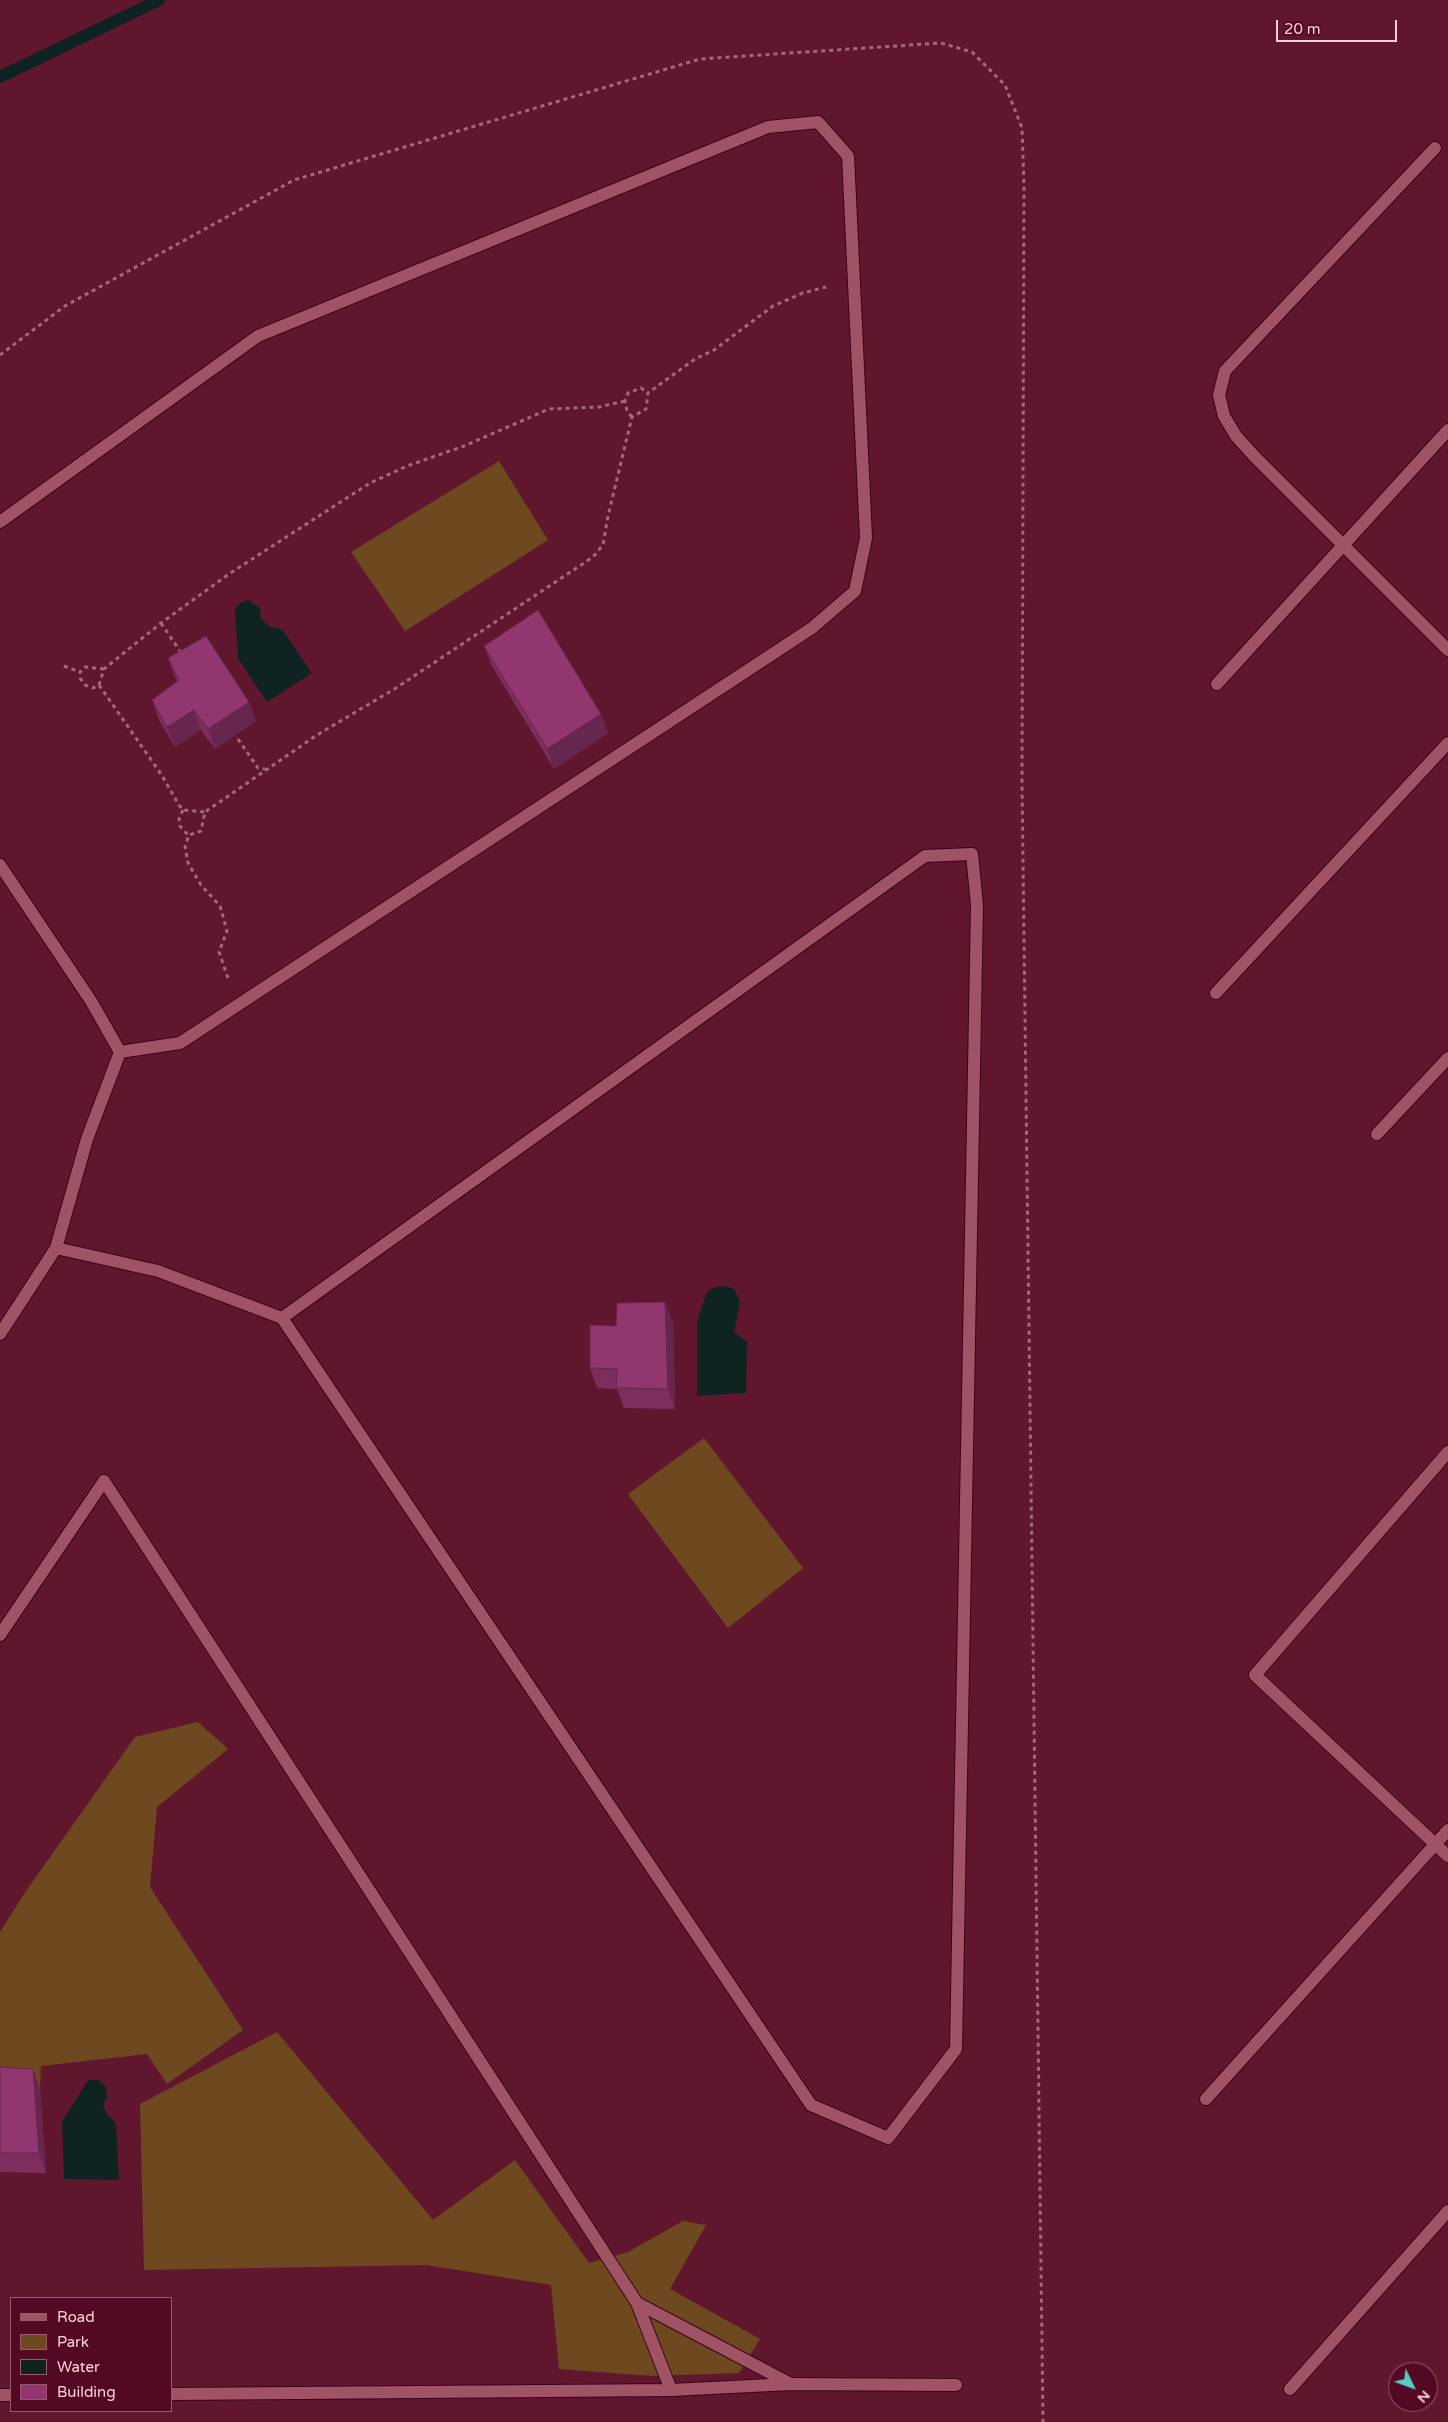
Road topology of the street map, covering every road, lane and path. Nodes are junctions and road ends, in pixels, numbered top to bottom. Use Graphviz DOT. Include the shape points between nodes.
graph roads {
  1 [pos="1435,148"];
  2 [pos="853,280"];
  3 [pos="648,393"];
  4 [pos="625,401"];
  5 [pos="632,417"];
  6 [pos="1448,430"];
  7 [pos="0,522"];
  8 [pos="1342,545"];
  9 [pos="161,624"];
  10 [pos="1448,650"];
  11 [pos="186,660"];
  12 [pos="64,666"];
  13 [pos="104,669"];
  14 [pos="80,672"];
  15 [pos="1217,684"];
  16 [pos="99,685"];
  17 [pos="238,739"];
  18 [pos="1448,743"];
  19 [pos="266,769"];
  20 [pos="184,810"];
  21 [pos="206,812"];
  22 [pos="188,835"];
  23 [pos="0,865"];
  24 [pos="1216,993"];
  25 [pos="240,1004"];
  26 [pos="120,1052"];
  27 [pos="1448,1058"];
  28 [pos="1376,1134"];
  29 [pos="56,1248"];
  30 [pos="282,1318"];
  31 [pos="0,1334"];
  32 [pos="1448,1452"];
  33 [pos="0,1636"];
  34 [pos="1448,1830"];
  35 [pos="1436,1844"];
  36 [pos="1448,1856"];
  37 [pos="1206,2099"];
  38 [pos="1448,2211"];
  39 [pos="637,2303"];
  40 [pos="791,2384"];
  41 [pos="956,2385"];
  42 [pos="671,2390"];
  43 [pos="1290,2390"];
  44 [pos="172,2394"];
  1 -- 8 [label="street" via="1225,371 1219,395 1224,416 1236,436"];
  2 -- 3 [label="path" via="803,293 773,306"];
  2 -- 7 [label="street" via="848,156 818,122 768,127 258,336"];
  2 -- 25 [label="street" via="866,538 854,591 812,628"];
  3 -- 4 [label="path" via="641,388 628,393"];
  3 -- 5 [label="path" via="646,409"];
  4 -- 5 [label="path"];
  4 -- 9 [label="path" via="549,409 464,446 407,466 334,505 229,574"];
  5 -- 19 [label="path" via="603,546 593,558"];
  6 -- 8 [label="street"];
  8 -- 10 [label="street"];
  8 -- 15 [label="street"];
  9 -- 11 [label="path"];
  9 -- 13 [label="path"];
  12 -- 14 [label="path"];
  13 -- 14 [label="path" via="85,667"];
  13 -- 16 [label="path"];
  14 -- 16 [label="path" via="85,685 93,688"];
  16 -- 20 [label="path"];
  17 -- 19 [label="path" via="258,768"];
  18 -- 24 [label="street"];
  19 -- 21 [label="path"];
  20 -- 21 [label="path"];
  20 -- 22 [label="path" via="179,819 180,826"];
  21 -- 22 [label="path" via="201,831"];
  22 -- 25 [label="path" via="185,846 188,863 220,906 227,932 219,952"];
  23 -- 26 [label="street" via="91,1001"];
  25 -- 26 [label="street" via="180,1043"];
  26 -- 29 [label="street" via="87,1139"];
  27 -- 28 [label="street"];
  29 -- 30 [label="street" via="158,1271"];
  29 -- 31 [label="street"];
  30 -- 30 [label="street" via="925,856 972,854 977,906 956,2049 888,2138 811,2105"];
  32 -- 35 [label="street" via="1255,1676"];
  33 -- 39 [label="street" via="104,1481"];
  34 -- 35 [label="street"];
  35 -- 36 [label="street"];
  35 -- 37 [label="street"];
  38 -- 43 [label="street"];
  39 -- 40 [label="street"];
  39 -- 42 [label="street"];
  40 -- 41 [label="street"];
  40 -- 42 [label="street"];
  42 -- 44 [label="street"];
}
